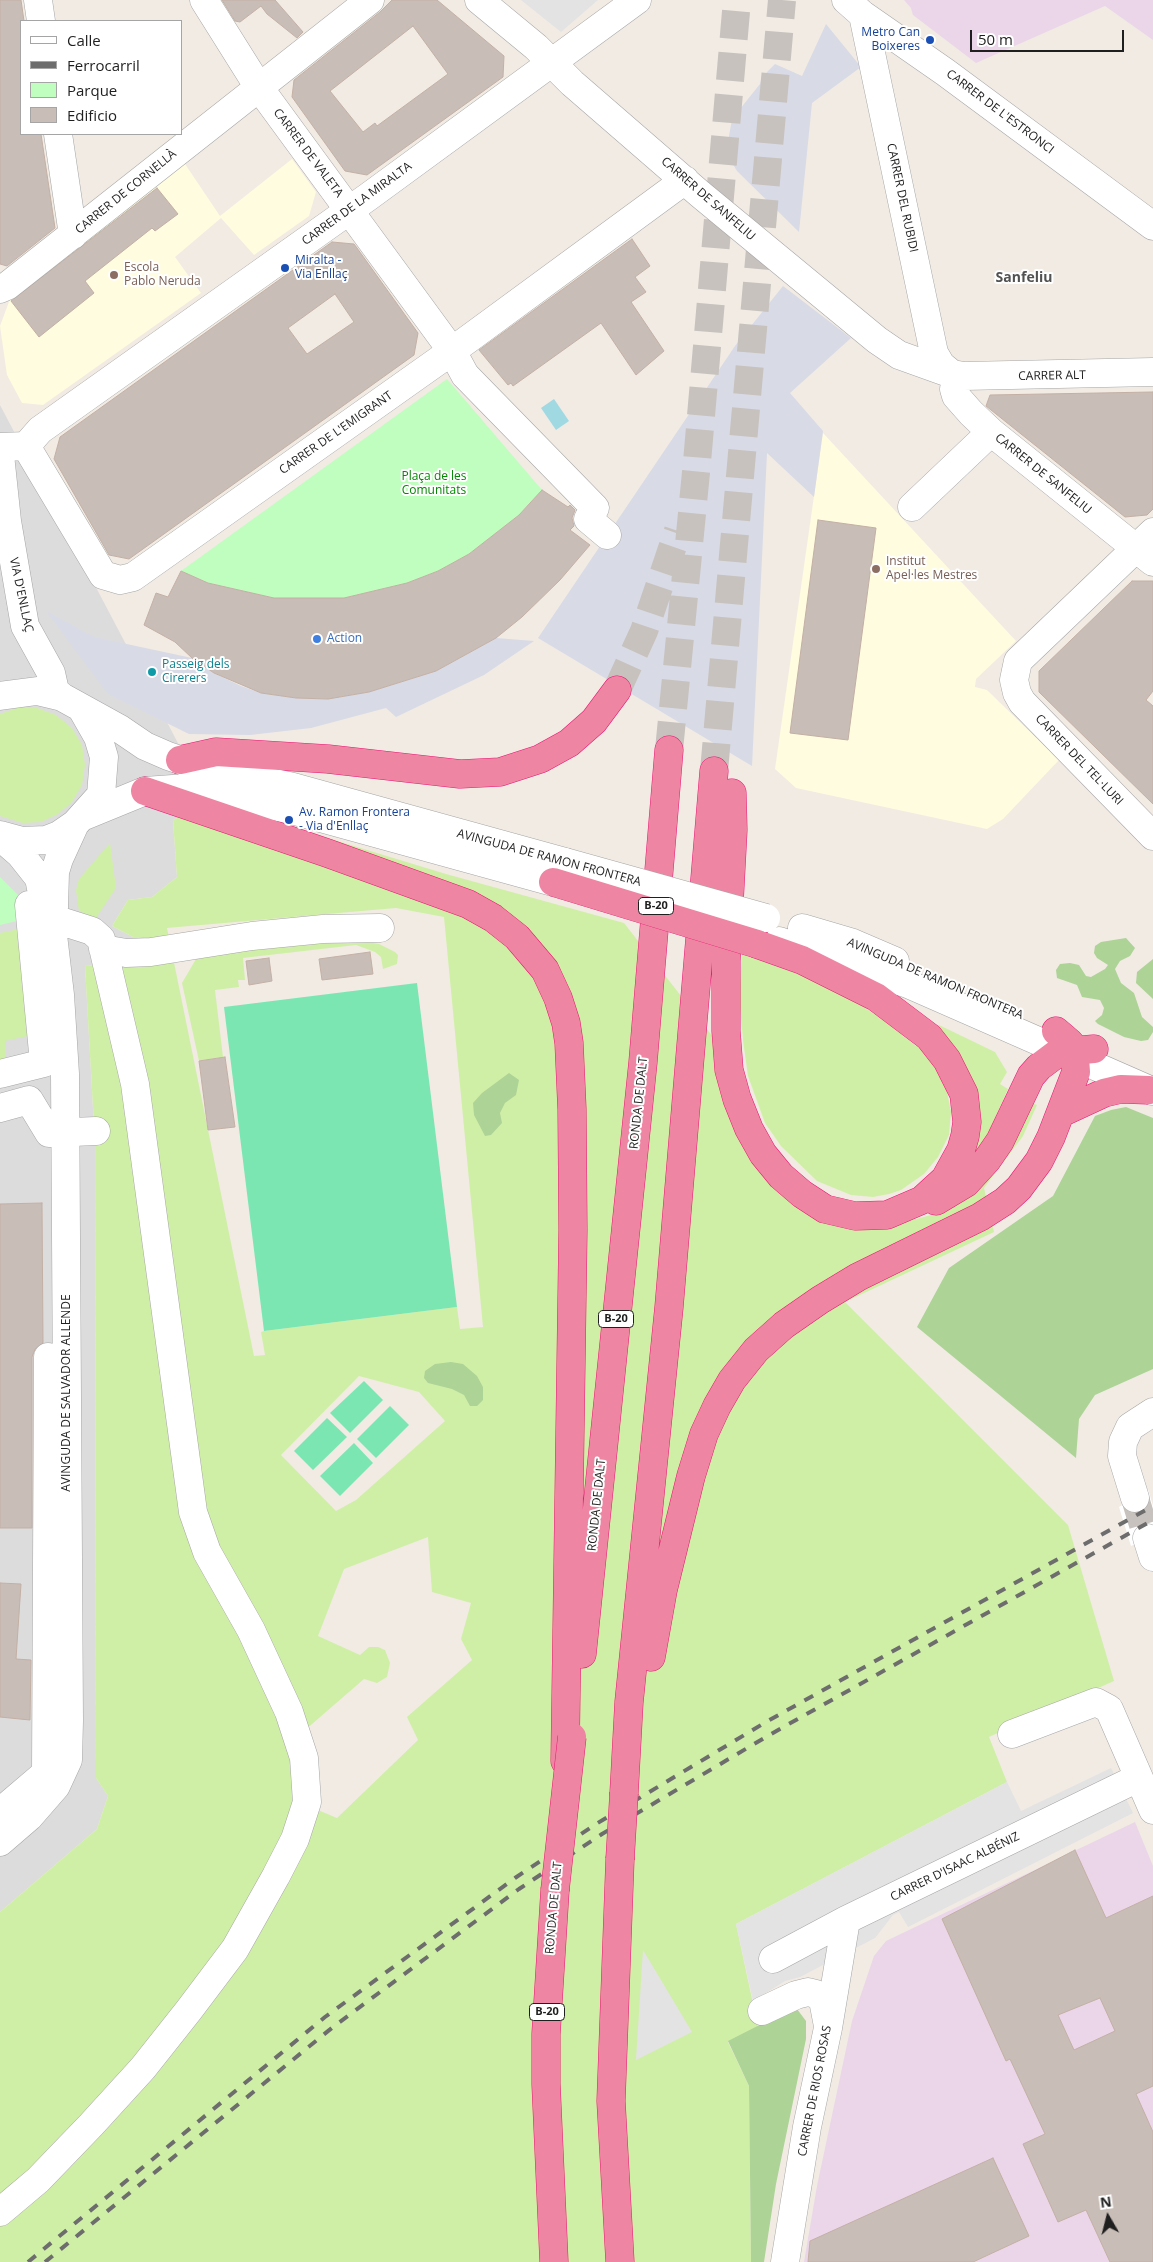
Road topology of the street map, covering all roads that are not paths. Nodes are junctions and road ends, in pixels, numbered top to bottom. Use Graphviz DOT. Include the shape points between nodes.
graph roads {
  1 [pos="38,0"];
  2 [pos="204,0"];
  3 [pos="370,0"];
  4 [pos="479,0"];
  5 [pos="637,0"];
  6 [pos="854,8"];
  7 [pos="41,20"];
  8 [pos="550,62"];
  9 [pos="258,86"];
  10 [pos="58,135"];
  11 [pos="685,180"];
  12 [pos="350,210"];
  13 [pos="1153,226"];
  14 [pos="73,235"];
  15 [pos="0,289"];
  16 [pos="452,351"];
  17 [pos="1153,372"];
  18 [pos="958,375"];
  19 [pos="991,432"];
  20 [pos="13,446"];
  21 [pos="0,455"];
  22 [pos="912,507"];
  23 [pos="607,535"];
  24 [pos="1147,547"];
  25 [pos="617,690"];
  26 [pos="0,696"];
  27 [pos="72,703"];
  28 [pos="669,750"];
  29 [pos="180,760"];
  30 [pos="714,771"];
  31 [pos="144,792"];
  32 [pos="732,793"];
  33 [pos="80,820"];
  34 [pos="0,836"];
  35 [pos="1153,836"];
  36 [pos="559,872"];
  37 [pos="40,912"];
  38 [pos="380,928"];
  39 [pos="760,932"];
  40 [pos="103,949"];
  41 [pos="1071,1048"];
  42 [pos="0,1074"];
  43 [pos="64,1074"];
  44 [pos="1152,1085"];
  45 [pos="0,1092"];
  46 [pos="0,1108"];
  47 [pos="1063,1112"];
  48 [pos="96,1131"];
  49 [pos="57,1133"];
  50 [pos="887,1215"];
  51 [pos="1153,1412"];
  52 [pos="1135,1498"];
  53 [pos="636,1698"];
  54 [pos="1012,1734"];
  55 [pos="569,1739"];
  56 [pos="1138,1778"];
  57 [pos="1153,1810"];
  58 [pos="0,1812"];
  59 [pos="0,1842"];
  60 [pos="846,1920"];
  61 [pos="773,1959"];
  62 [pos="762,2012"];
  63 [pos="828,2028"];
  64 [pos="0,2212"];
  65 [pos="554,2262"];
  66 [pos="620,2262"];
  67 [pos="785,2262"];
  1 -- 7 [label="street"];
  2 -- 9 [label="street, CARRER DE VALETA"];
  3 -- 9 [label="street, CARRER DE CORNELLÀ"];
  4 -- 8 [label="street, CARRER DE SANFELIU"];
  5 -- 8 [label="street, CARRER DE LA MIRALTA"];
  6 -- 13 [label="street, CARRER DE L'ESTRONCI"];
  6 -- 18 [label="street, CARRER DEL RUBIDI" via="934,353 941,365"];
  8 -- 11 [label="street, CARRER DE SANFELIU"];
  8 -- 12 [label="street, CARRER DE LA MIRALTA"];
  9 -- 12 [label="street, CARRER DE VALETA"];
  9 -- 14 [label="street, CARRER DE CORNELLÀ"];
  10 -- 14 [label="street"];
  11 -- 16 [label="street, CARRER DE L'EMIGRANT"];
  11 -- 18 [label="street, CARRER DE SANFELIU" via="877,340 900,355"];
  12 -- 16 [label="street, CARRER DE VALETA"];
  12 -- 20 [label="street, CARRER DE LA MIRALTA"];
  14 -- 15 [label="street, CARRER DE CORNELLÀ"];
  16 -- 20 [label="street, CARRER DE L'EMIGRANT" via="133,577 120,580 104,575"];
  16 -- 23 [label="street, CARRER DE VALETA" via="466,375 595,508 588,519"];
  17 -- 18 [label="street, CARRER ALT"];
  18 -- 19 [label="street, CARRER DE SANFELIU" via="956,396"];
  19 -- 22 [label="street"];
  19 -- 24 [label="street, CARRER DE SANFELIU"];
  21 -- 27 [label="street, VIA D'ENLLAÇ" via="7,522 26,626 51,673 55,691"];
  24 -- 35 [label="street, CARRER DEL TEL·LURI" via="1018,661 1014,680 1022,702"];
  25 -- 29 [label="highway" via="594,721 569,743 534,762 500,772 460,774 328,759 216,752"];
  26 -- 27 [label="street, AVINGUDA DE RAMON FRONTERA" via="37,691"];
  27 -- 29 [label="street, AVINGUDA DE RAMON FRONTERA" via="145,746"];
  27 -- 33 [label="street, VIA D'ENLLAÇ" via="98,737 104,758 101,796"];
  28 -- 55 [label="highway, RONDA DE DALT / B-20" via="643,1062"];
  29 -- 36 [label="street, AVINGUDA DE RAMON FRONTERA" via="293,787"];
  30 -- 53 [label="highway"];
  31 -- 33 [label="street, AVINGUDA DE RAMON FRONTERA"];
  31 -- 36 [label="street, AVINGUDA DE RAMON FRONTERA" via="187,788"];
  31 -- 55 [label="highway" via="468,904 493,918 522,942 545,970 558,998 566,1023 572,1118"];
  32 -- 50 [label="highway" via="726,1031 729,1070 737,1099 763,1154 802,1194 840,1213"];
  33 -- 34 [label="street" via="46,840 22,841"];
  33 -- 37 [label="street, AVINGUDA DE SALVADOR ALLENDE" via="55,872 56,901"];
  34 -- 37 [label="street, AVINGUDA DE SALVADOR ALLENDE" via="39,878 44,903"];
  36 -- 39 [label="highway, bridge"];
  37 -- 40 [label="street" via="92,931 101,939"];
  37 -- 42 [label="street" via="44,1063"];
  37 -- 43 [label="street, AVINGUDA DE SALVADOR ALLENDE" via="60,995"];
  38 -- 40 [label="street" via="323,929 252,936 151,952 126,953"];
  39 -- 41 [label="street, AVINGUDA DE RAMON FRONTERA" via="908,984"];
  39 -- 50 [label="highway" via="810,964 876,997 929,1037 954,1071 966,1108 962,1150 946,1179 932,1194"];
  40 -- 64 [label="street" via="135,1084 193,1512 207,1552 256,1638 289,1712 304,1758 307,1802 295,1839 276,1876 234,1949 189,2010 143,2068 91,2125 38,2180"];
  41 -- 44 [label="street, AVINGUDA DE RAMON FRONTERA"];
  41 -- 47 [label="highway" via="1076,1072"];
  41 -- 50 [label="highway" via="1048,1059 1031,1076 1000,1141 966,1183 934,1202"];
  43 -- 45 [label="street"];
  43 -- 49 [label="street, AVINGUDA DE SALVADOR ALLENDE"];
  44 -- 47 [label="highway" via="1104,1093"];
  46 -- 49 [label="street" via="28,1100"];
  47 -- 53 [label="highway" via="1039,1161 1005,1201 980,1218 858,1277 820,1300 756,1350 732,1380 704,1434 691,1476"];
  48 -- 49 [label="street"];
  49 -- 58 [label="street" via="46,1773"];
  49 -- 59 [label="street, AVINGUDA DE SALVADOR ALLENDE" via="68,1760 56,1786 43,1802"];
  51 -- 52 [label="street" via="1130,1427 1123,1442 1122,1456"];
  53 -- 66 [label="highway, bridge" via="624,1793 613,2014 611,2102"];
  54 -- 56 [label="street" via="1096,1702 1109,1709"];
  55 -- 65 [label="highway, RONDA DE DALT / B-20, bridge" via="546,2025 547,2134"];
  56 -- 57 [label="street"];
  56 -- 60 [label="street, CARRER D'ISAAC ALBÉNIZ"];
  60 -- 61 [label="street, CARRER D'ISAAC ALBÉNIZ"];
  60 -- 63 [label="street, CARRER DE RIOS ROSAS"];
  62 -- 63 [label="street" via="808,1992 823,2000"];
  63 -- 67 [label="street, CARRER DE RIOS ROSAS" via="807,2127"];
}
